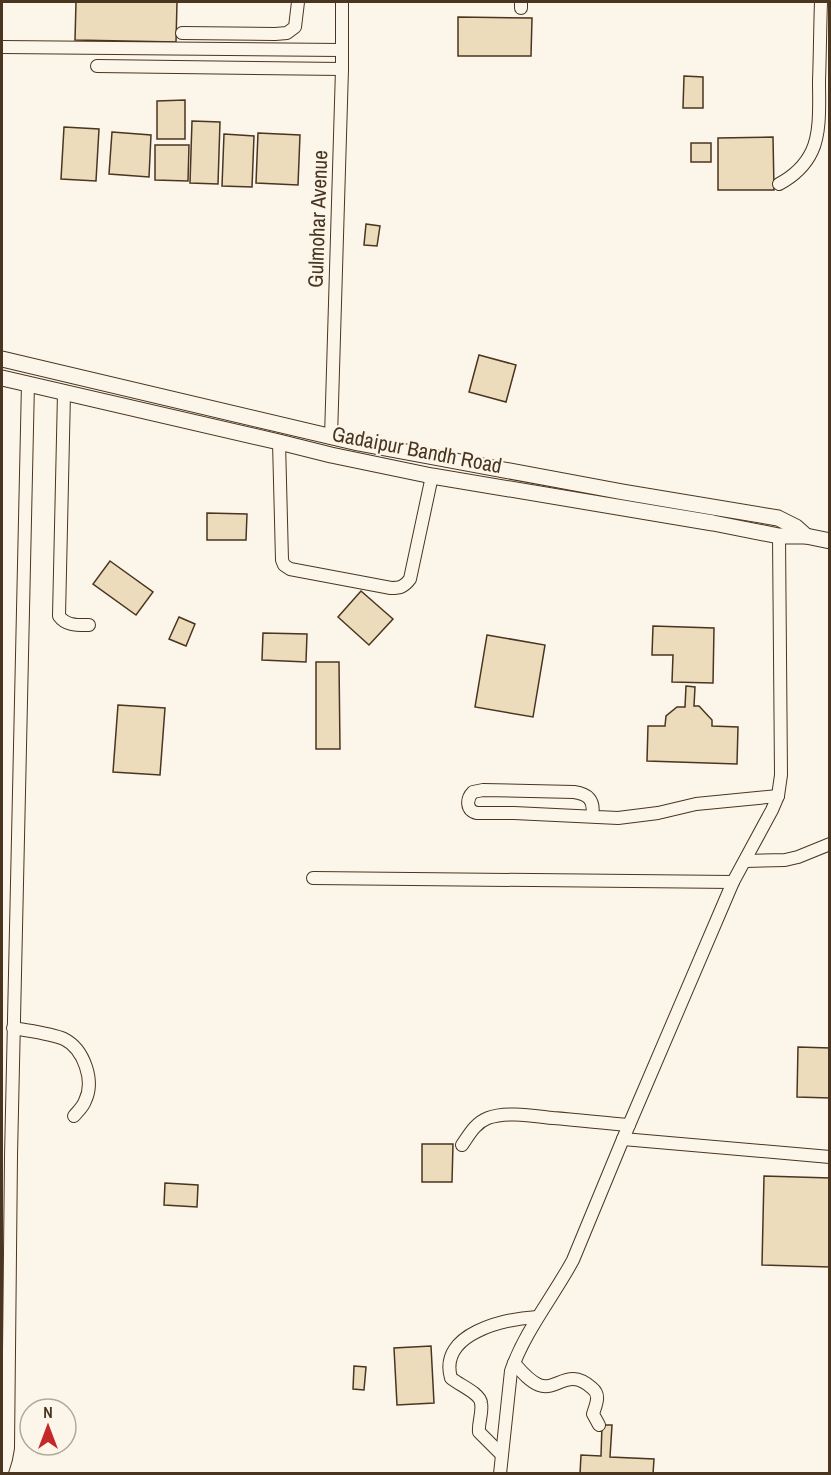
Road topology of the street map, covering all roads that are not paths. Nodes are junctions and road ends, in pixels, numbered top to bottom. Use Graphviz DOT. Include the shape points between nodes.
graph roads {
  1 [pos="298,2"];
  2 [pos="342,2"];
  3 [pos="821,2"];
  4 [pos="182,33"];
  5 [pos="2,47"];
  6 [pos="342,50"];
  7 [pos="97,66"];
  8 [pos="342,69"];
  9 [pos="779,184"];
  10 [pos="2,359"];
  11 [pos="2,378"];
  12 [pos="28,383"];
  13 [pos="64,393"];
  14 [pos="331,437"];
  15 [pos="279,441"];
  16 [pos="432,476"];
  17 [pos="779,536"];
  18 [pos="806,536"];
  19 [pos="830,541"];
  20 [pos="89,625"];
  21 [pos="778,796"];
  22 [pos="592,816"];
  23 [pos="830,844"];
  24 [pos="745,861"];
  25 [pos="313,878"];
  26 [pos="733,882"];
  27 [pos="14,1028"];
  28 [pos="74,1116"];
  29 [pos="629,1125"];
  30 [pos="623,1139"];
  31 [pos="462,1145"];
  32 [pos="830,1157"];
  33 [pos="537,1317"];
  34 [pos="514,1363"];
  35 [pos="599,1425"];
  36 [pos="501,1454"];
  37 [pos="2,1472"];
  38 [pos="500,1473"];
  1 -- 4 [label="street" via="295,27 287,33"];
  2 -- 6 [label="street, Gulmohar Avenue"];
  3 -- 9 [label="street" via="816,139 794,176"];
  5 -- 6 [label="street"];
  6 -- 8 [label="street, Gulmohar Avenue"];
  7 -- 8 [label="street"];
  8 -- 14 [label="street, Gulmohar Avenue"];
  10 -- 14 [label="street"];
  11 -- 12 [label="street, Gadaipur Bandh Road"];
  12 -- 13 [label="street, Gadaipur Bandh Road"];
  12 -- 27 [label="street"];
  13 -- 15 [label="street, Gadaipur Bandh Road"];
  13 -- 20 [label="street" via="59,616 74,625"];
  14 -- 18 [label="street" via="778,518"];
  15 -- 16 [label="street, Gadaipur Bandh Road"];
  15 -- 16 [label="street" via="282,560 291,569 391,588 405,585 410,579"];
  16 -- 17 [label="street, Gadaipur Bandh Road"];
  17 -- 18 [label="street, Gadaipur Bandh Road"];
  17 -- 21 [label="street"];
  18 -- 19 [label="street, Gadaipur Bandh Road"];
  21 -- 22 [label="street" via="696,804 634,817"];
  21 -- 24 [label="street"];
  22 -- 22 [label="street" via="592,802 574,792 483,790 469,797 468,806 477,813"];
  23 -- 24 [label="street" via="785,860"];
  24 -- 26 [label="street"];
  25 -- 26 [label="street"];
  26 -- 29 [label="street"];
  27 -- 28 [label="street" via="65,1040 78,1051 87,1072 88,1087 86,1100"];
  27 -- 37 [label="street" via="8,1449"];
  29 -- 30 [label="street"];
  29 -- 31 [label="street" via="529,1116 491,1117 479,1123"];
  30 -- 32 [label="street"];
  30 -- 33 [label="street" via="573,1260"];
  33 -- 34 [label="street"];
  33 -- 36 [label="street" via="510,1320 466,1337 449,1364 451,1378 478,1396 479,1432"];
  34 -- 35 [label="street" via="540,1386 574,1378 586,1382 596,1391 593,1414"];
  34 -- 36 [label="street"];
  36 -- 38 [label="street"];
}
